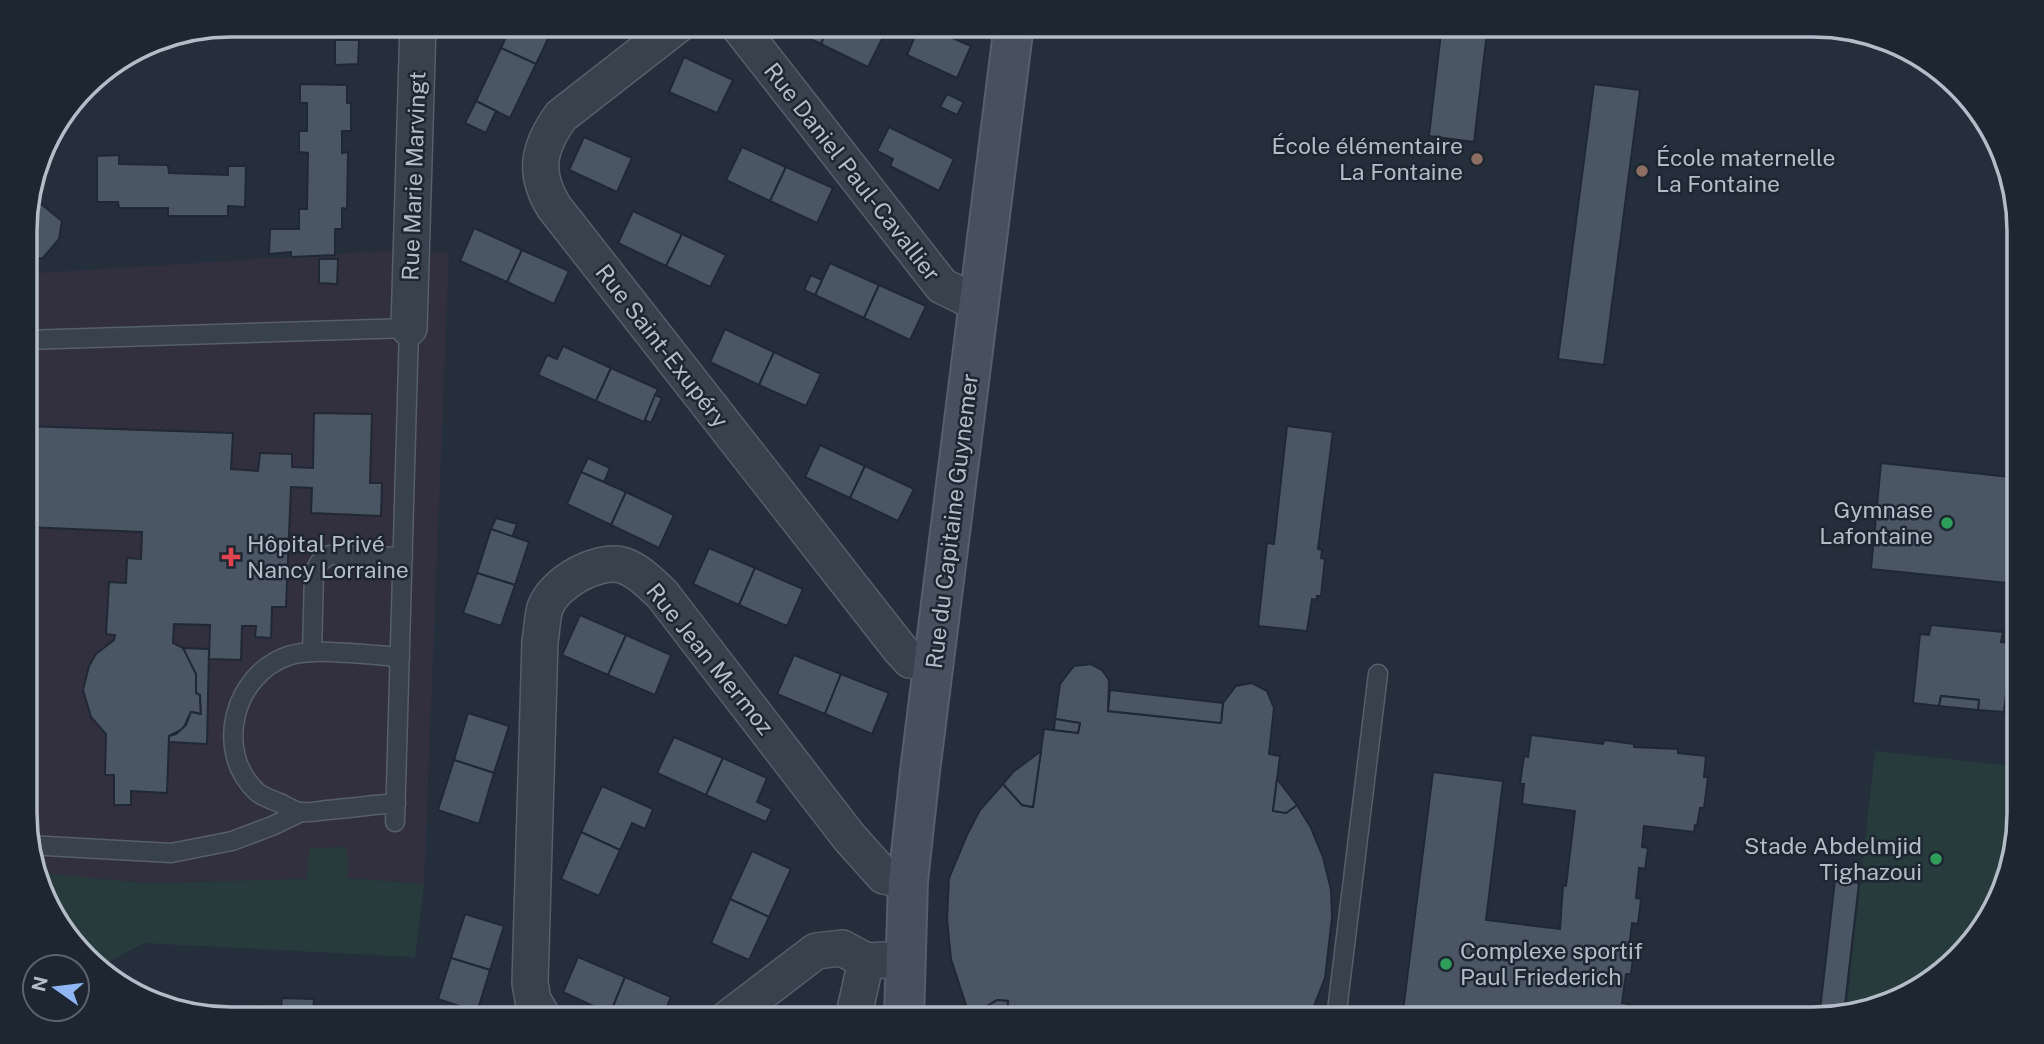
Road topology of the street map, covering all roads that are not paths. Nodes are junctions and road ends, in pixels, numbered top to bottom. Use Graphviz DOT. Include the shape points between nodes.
graph roads {
  1 [pos="418,37"];
  2 [pos="661,37"];
  3 [pos="747,37"];
  4 [pos="1012,37"];
  5 [pos="979,304"];
  6 [pos="409,328"];
  7 [pos="37,340"];
  8 [pos="403,557"];
  9 [pos="312,652"];
  10 [pos="400,657"];
  11 [pos="934,663"];
  12 [pos="1378,674"];
  13 [pos="396,803"];
  14 [pos="300,812"];
  15 [pos="395,822"];
  16 [pos="40,846"];
  17 [pos="908,881"];
  18 [pos="905,960"];
  19 [pos="866,961"];
  20 [pos="537,1007"];
  21 [pos="743,1007"];
  22 [pos="856,1007"];
  23 [pos="904,1007"];
  24 [pos="1337,1007"];
  1 -- 6 [label="street, Rue Marie Marvingt"];
  2 -- 11 [label="street, Rue Saint-Exupéry" via="561,116 547,135 541,155 544,191 900,649 910,660"];
  3 -- 5 [label="street, Rue Daniel Paul-Cavallier" via="942,286"];
  4 -- 5 [label="street, Rue du Capitaine Guynemer"];
  5 -- 11 [label="street, Rue du Capitaine Guynemer"];
  6 -- 7 [label="lane"];
  6 -- 8 [label="lane"];
  8 -- 9 [label="lane" via="329,555 319,563 314,573"];
  8 -- 10 [label="lane"];
  9 -- 10 [label="lane"];
  9 -- 14 [label="lane" via="292,654 259,673 244,690 233,735 244,775 258,793"];
  10 -- 13 [label="lane"];
  11 -- 17 [label="street, Rue du Capitaine Guynemer"];
  12 -- 24 [label="lane"];
  13 -- 14 [label="lane"];
  13 -- 15 [label="lane"];
  14 -- 16 [label="lane" via="232,841 172,853"];
  17 -- 18 [label="street, Rue du Capitaine Guynemer"];
  17 -- 20 [label="street, Rue Jean Mermoz" via="884,876 849,837 662,594 644,576 621,565 596,565 561,586 546,606 540,641 530,983"];
  18 -- 19 [label="street"];
  18 -- 23 [label="street, Rue du Capitaine Guynemer"];
  19 -- 21 [label="street" via="842,948 816,951"];
  19 -- 22 [label="street"];
}
